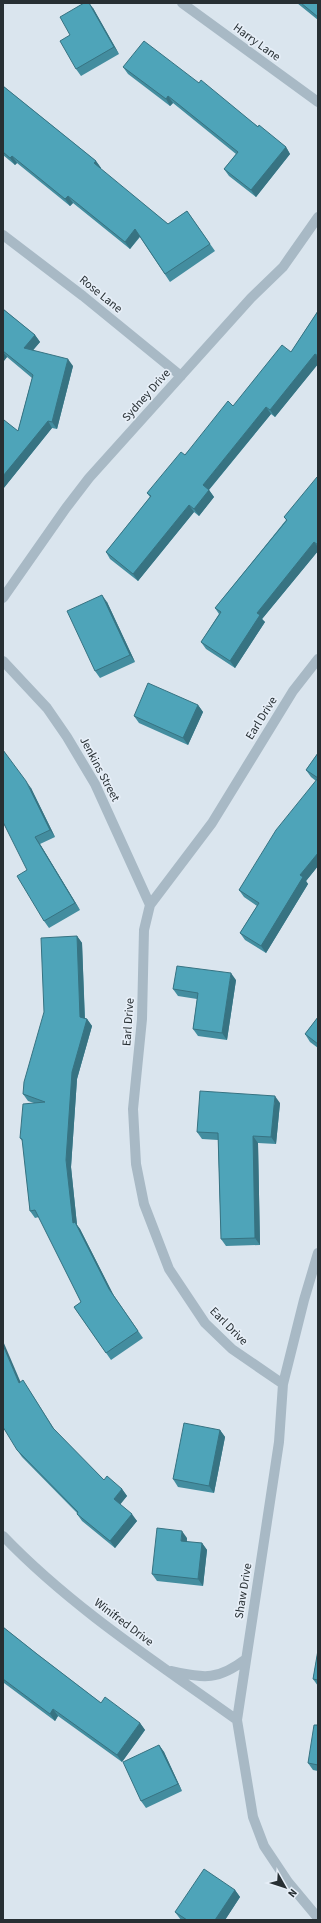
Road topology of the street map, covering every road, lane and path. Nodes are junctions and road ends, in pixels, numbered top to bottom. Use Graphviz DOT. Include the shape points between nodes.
graph roads {
  1 [pos="182,3"];
  2 [pos="318,102"];
  3 [pos="318,217"];
  4 [pos="3,235"];
  5 [pos="181,376"];
  6 [pos="3,598"];
  7 [pos="318,659"];
  8 [pos="3,661"];
  9 [pos="150,905"];
  10 [pos="318,1253"];
  11 [pos="283,1384"];
  12 [pos="3,1536"];
  13 [pos="246,1659"];
  14 [pos="167,1670"];
  15 [pos="237,1720"];
  16 [pos="318,1918"];
  1 -- 2 [label="street, Harry Lane"];
  3 -- 5 [label="street, Sydney Drive" via="283,267 251,298"];
  4 -- 5 [label="street, Rose Lane"];
  5 -- 6 [label="street, Sydney Drive" via="89,478"];
  7 -- 9 [label="street, Earl Drive" via="293,691 212,823"];
  8 -- 9 [label="street, Jenkins Street" via="47,708 67,737 95,784"];
  9 -- 11 [label="street, Earl Drive" via="144,930 142,1019 133,1109 136,1164 144,1204 169,1269 205,1323 232,1349"];
  10 -- 11 [label="street, Shaw Drive"];
  11 -- 13 [label="street, Shaw Drive" via="280,1442"];
  12 -- 14 [label="street, Winifred Drive" via="27,1561 117,1635"];
  13 -- 14 [label="street" via="233,1668 209,1677"];
  13 -- 15 [label="street, Shaw Drive"];
  14 -- 15 [label="street, Winifred Drive"];
  15 -- 16 [label="street, Shaw Drive" via="253,1817 264,1846 288,1882"];
}
